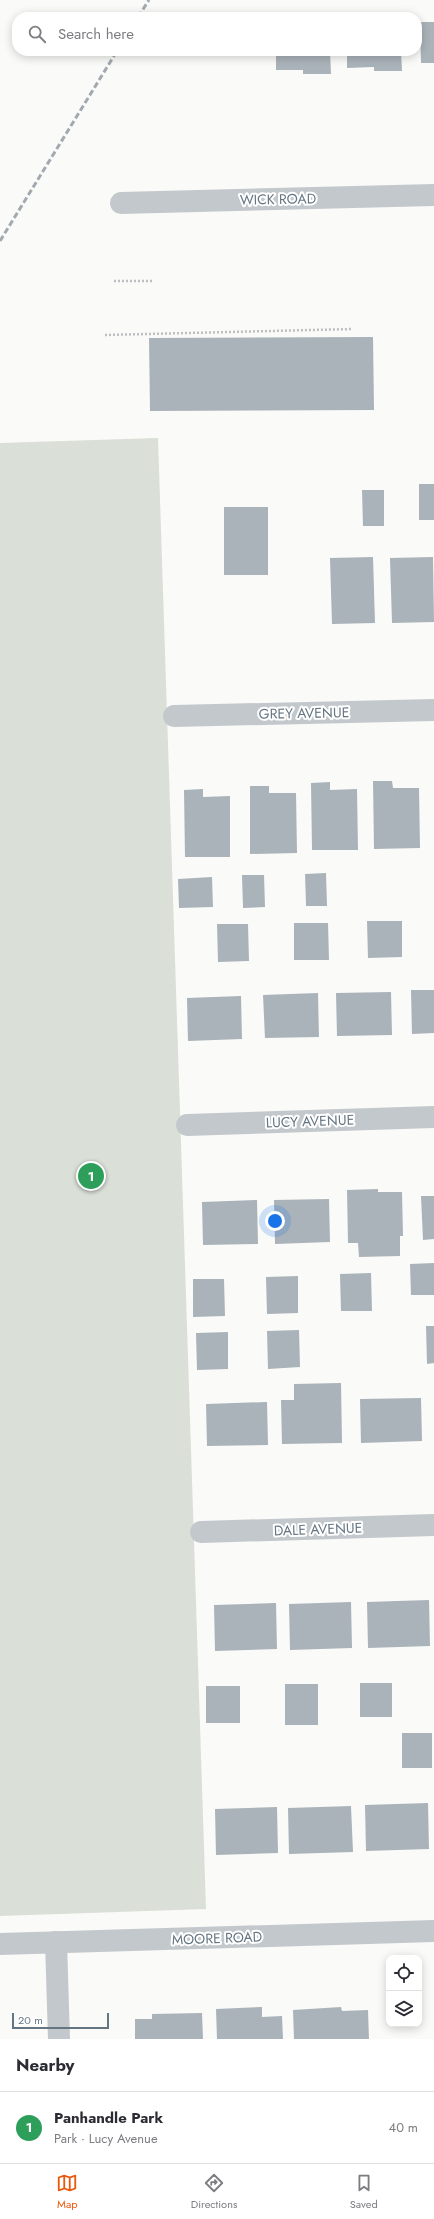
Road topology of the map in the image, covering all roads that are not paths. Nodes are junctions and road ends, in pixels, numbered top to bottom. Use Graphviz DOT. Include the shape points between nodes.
graph roads {
  1 [pos="434,195"];
  2 [pos="121,203"];
  3 [pos="434,710"];
  4 [pos="174,716"];
  5 [pos="434,1118"];
  6 [pos="187,1125"];
  7 [pos="434,1525"];
  8 [pos="201,1532"];
  9 [pos="434,1931"];
  10 [pos="56,1942"];
  11 [pos="0,1944"];
  12 [pos="59,2039"];
  1 -- 2 [label="street, WICK ROAD"];
  3 -- 4 [label="street, GREY AVENUE"];
  5 -- 6 [label="street, LUCY AVENUE"];
  7 -- 8 [label="street, DALE AVENUE"];
  9 -- 10 [label="street, MOORE ROAD"];
  10 -- 11 [label="street, MOORE ROAD"];
  10 -- 12 [label="street"];
}
